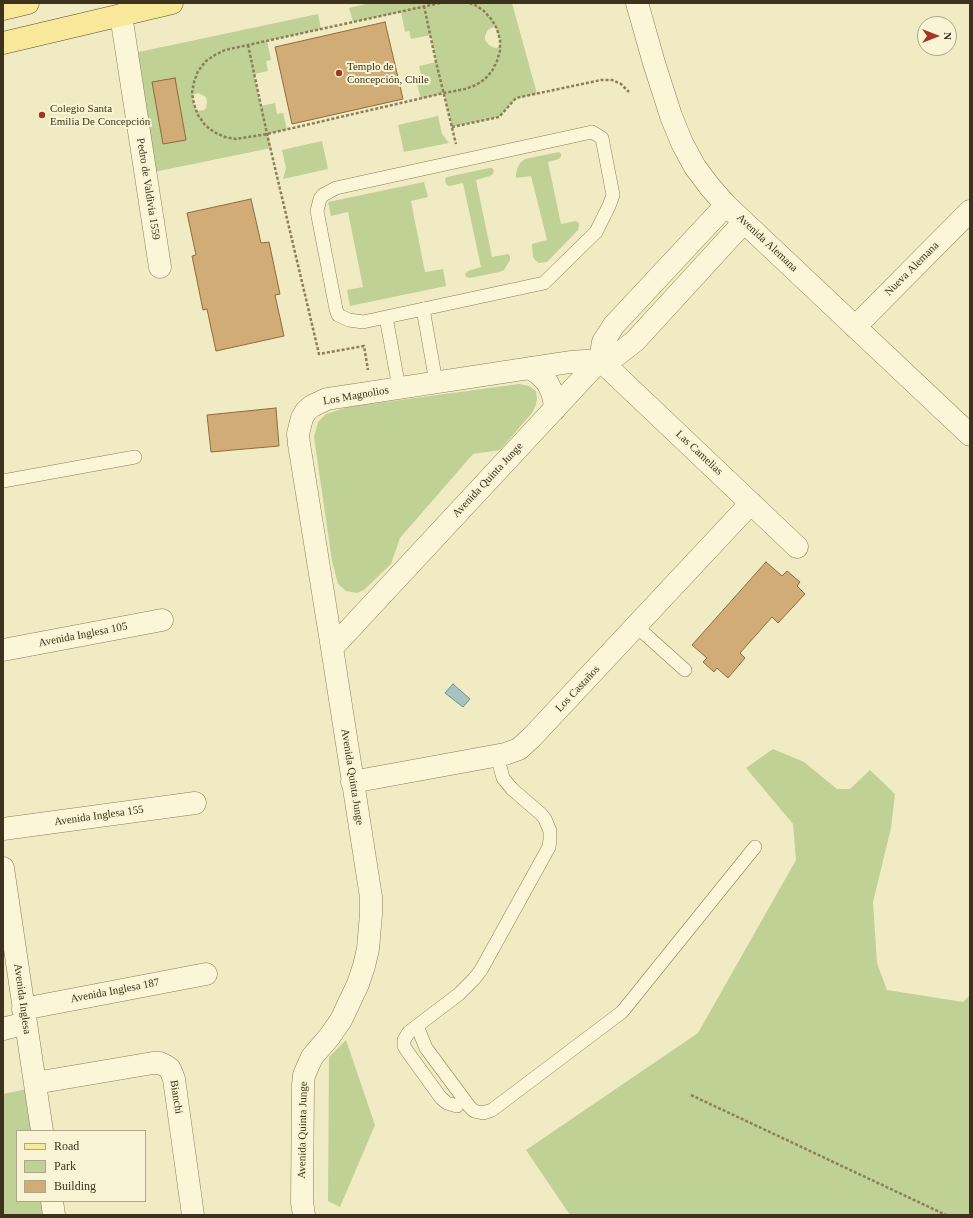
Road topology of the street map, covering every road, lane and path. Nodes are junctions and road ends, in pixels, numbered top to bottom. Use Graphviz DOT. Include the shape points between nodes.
graph roads {
  1 [pos="28,3"];
  2 [pos="172,3"];
  3 [pos="440,3"];
  4 [pos="469,3"];
  5 [pos="637,3"];
  6 [pos="424,6"];
  7 [pos="3,9"];
  8 [pos="121,15"];
  9 [pos="3,43"];
  10 [pos="248,45"];
  11 [pos="629,92"];
  12 [pos="444,93"];
  13 [pos="452,127"];
  14 [pos="267,134"];
  15 [pos="456,144"];
  16 [pos="726,205"];
  17 [pos="970,211"];
  18 [pos="744,222"];
  19 [pos="160,267"];
  20 [pos="423,309"];
  21 [pos="386,317"];
  22 [pos="855,327"];
  23 [pos="600,360"];
  24 [pos="530,368"];
  25 [pos="436,382"];
  26 [pos="399,388"];
  27 [pos="371,392"];
  28 [pos="555,409"];
  29 [pos="970,435"];
  30 [pos="135,457"];
  31 [pos="3,480"];
  32 [pos="752,503"];
  33 [pos="798,547"];
  34 [pos="162,620"];
  35 [pos="636,626"];
  36 [pos="332,648"];
  37 [pos="3,650"];
  38 [pos="685,670"];
  39 [pos="497,755"];
  40 [pos="352,782"];
  41 [pos="195,803"];
  42 [pos="3,829"];
  43 [pos="755,847"];
  44 [pos="3,868"];
  45 [pos="206,974"];
  46 [pos="25,1016"];
  47 [pos="417,1026"];
  48 [pos="3,1029"];
  49 [pos="35,1083"];
  50 [pos="691,1095"];
  51 [pos="457,1106"];
  52 [pos="42,1130"];
  53 [pos="52,1202"];
  54 [pos="54,1215"];
  55 [pos="193,1215"];
  56 [pos="304,1215"];
  57 [pos="946,1215"];
  1 -- 7 [label="main road"];
  2 -- 8 [label="main road"];
  3 -- 6 [label="path"];
  4 -- 12 [label="path" via="484,12 495,26 500,40 497,62 485,79 476,85 465,90"];
  5 -- 16 [label="street, Avenida Alemana" via="671,116 682,143 699,172"];
  6 -- 10 [label="path"];
  6 -- 12 [label="path"];
  8 -- 9 [label="main road"];
  8 -- 19 [label="street, Pedro de Valdivia 1559"];
  10 -- 14 [label="path"];
  10 -- 14 [label="path" via="215,54 206,62 198,71 194,82 194,104 198,116 214,132 236,139"];
  11 -- 13 [label="path" via="612,80 601,80 516,98 499,117"];
  12 -- 13 [label="path"];
  12 -- 14 [label="path"];
  13 -- 15 [label="path"];
  14 -- 27 [label="path" via="319,354 364,346"];
  16 -- 18 [label="street, Avenida Alemana"];
  16 -- 23 [label="street" via="614,325 603,342"];
  17 -- 22 [label="street, Nueva Alemana"];
  18 -- 22 [label="street, Avenida Alemana"];
  18 -- 23 [label="street, Avenida Quinta Junge" via="635,341 617,355"];
  20 -- 21 [label="lane"];
  20 -- 21 [label="lane" via="544,283 596,232 609,206 613,195 602,138 592,132 336,188 323,195 317,211 338,315 356,322"];
  20 -- 25 [label="lane"];
  21 -- 26 [label="lane"];
  22 -- 29 [label="street, Avenida Alemana"];
  23 -- 24 [label="street, Los Magnolios"];
  23 -- 28 [label="street, Avenida Quinta Junge"];
  23 -- 32 [label="street, Las Camelias"];
  24 -- 25 [label="street, Los Magnolios"];
  24 -- 28 [label="street" via="547,382"];
  25 -- 26 [label="street, Los Magnolios"];
  26 -- 27 [label="street, Los Magnolios"];
  27 -- 36 [label="street, Los Magnolios" via="328,399 312,406 302,418 298,434"];
  28 -- 36 [label="street, Avenida Quinta Junge"];
  30 -- 31 [label="lane"];
  32 -- 33 [label="street, Las Camelias"];
  32 -- 35 [label="street, Los Castaños"];
  34 -- 37 [label="street, Avenida Inglesa 105"];
  35 -- 38 [label="lane"];
  35 -- 39 [label="street, Los Castaños" via="526,744 512,752"];
  36 -- 40 [label="street, Avenida Quinta Junge"];
  39 -- 40 [label="street, Los Castaños"];
  39 -- 47 [label="lane" via="507,784 545,819 550,831 549,847 481,970 459,994"];
  40 -- 56 [label="street, Avenida Quinta Junge" via="371,897 371,931 364,966 351,1001 330,1036 312,1057 304,1075"];
  41 -- 42 [label="street, Avenida Inglesa 155"];
  43 -- 47 [label="lane" via="622,1012 492,1110 483,1113 474,1111 469,1106 426,1048"];
  44 -- 46 [label="street, Avenida Inglesa"];
  45 -- 46 [label="street, Avenida Inglesa 187"];
  46 -- 48 [label="street, Avenida Inglesa 187"];
  46 -- 49 [label="street, Avenida Inglesa"];
  47 -- 51 [label="lane" via="404,1040 406,1051 441,1098"];
  49 -- 52 [label="street, Avenida Inglesa"];
  49 -- 55 [label="street, Bianchi" via="153,1063 160,1063 170,1069 174,1078"];
  50 -- 57 [label="path"];
  53 -- 54 [label="street"];
}
